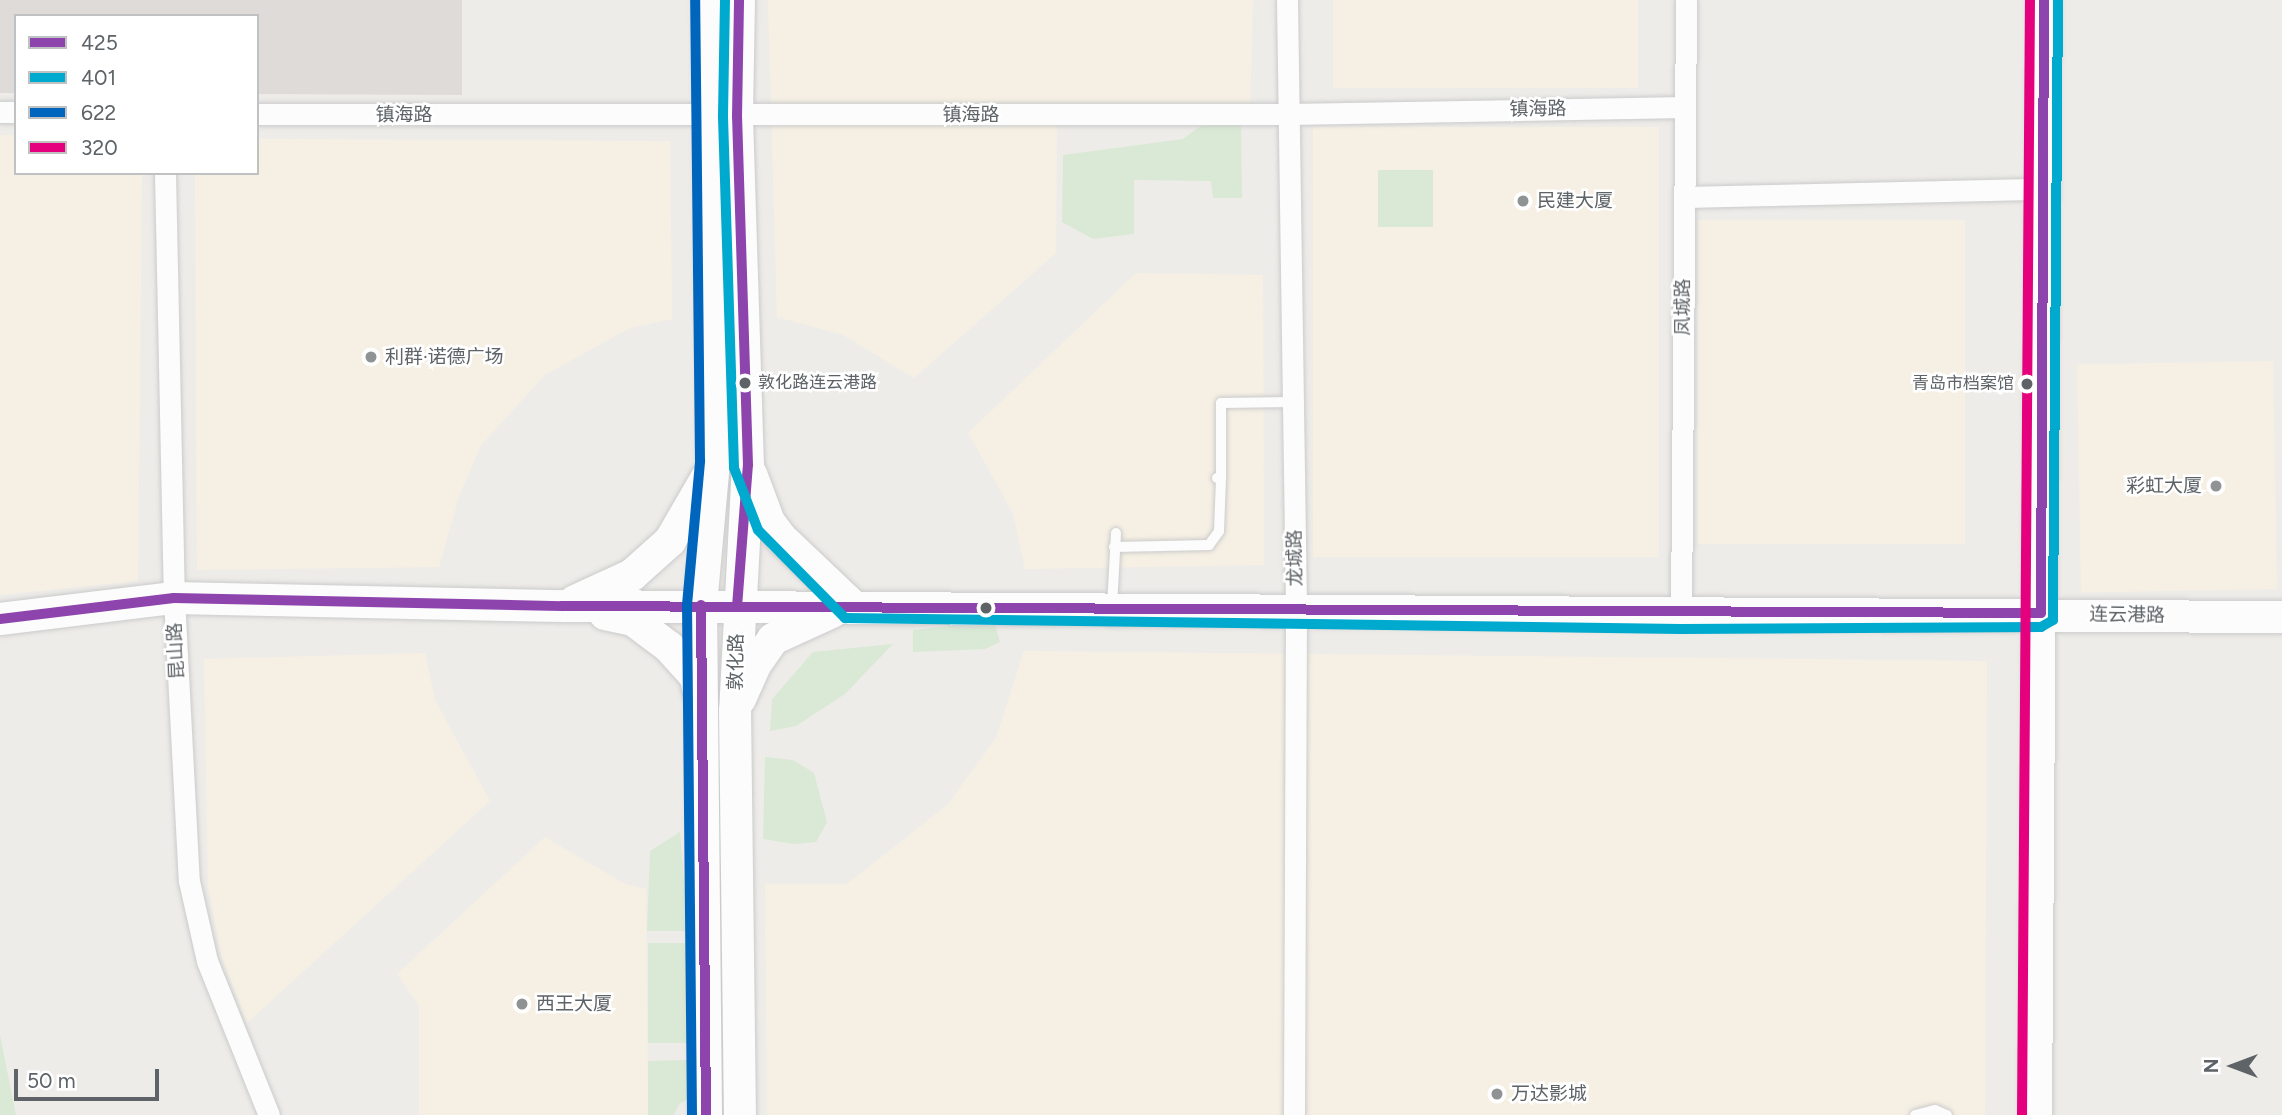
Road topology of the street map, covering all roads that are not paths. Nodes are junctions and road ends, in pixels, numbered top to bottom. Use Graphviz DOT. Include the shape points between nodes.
graph roads {
  1 [pos="709,0"];
  2 [pos="739,0"];
  3 [pos="1287,0"];
  4 [pos="1686,0"];
  5 [pos="2044,0"];
  6 [pos="1685,107"];
  7 [pos="259,114"];
  8 [pos="1289,114"];
  9 [pos="722,117"];
  10 [pos="165,175"];
  11 [pos="2043,190"];
  12 [pos="1684,197"];
  13 [pos="1291,402"];
  14 [pos="714,462"];
  15 [pos="748,465"];
  16 [pos="1116,533"];
  17 [pos="1114,547"];
  18 [pos="174,598"];
  19 [pos="701,605"];
  20 [pos="562,606"];
  21 [pos="853,606"];
  22 [pos="737,607"];
  23 [pos="1112,607"];
  24 [pos="1296,610"];
  25 [pos="2041,613"];
  26 [pos="1681,615"];
  27 [pos="2282,617"];
  28 [pos="0,619"];
  29 [pos="701,705"];
  30 [pos="735,710"];
  31 [pos="269,1115"];
  32 [pos="706,1115"];
  33 [pos="740,1115"];
  34 [pos="1294,1115"];
  35 [pos="1915,1115"];
  36 [pos="1947,1115"];
  37 [pos="2036,1115"];
  1 -- 9 [label="main road, 敦化路"];
  2 -- 9 [label="main road, 敦化路"];
  3 -- 8 [label="street, 龙城路"];
  4 -- 6 [label="street, 凤城路"];
  5 -- 11 [label="main road"];
  6 -- 8 [label="street, 镇海路"];
  6 -- 12 [label="street, 凤城路"];
  7 -- 9 [label="street, 镇海路"];
  8 -- 9 [label="street, 镇海路"];
  8 -- 13 [label="street, 龙城路"];
  9 -- 14 [label="main road, 敦化路"];
  9 -- 15 [label="main road, 敦化路"];
  10 -- 18 [label="street, 昆山路"];
  11 -- 12 [label="street"];
  11 -- 25 [label="main road"];
  12 -- 26 [label="street, 凤城路"];
  13 -- 17 [label="lane" via="1221,403 1219,531 1209,545"];
  13 -- 24 [label="street, 龙城路"];
  14 -- 19 [label="main road, 敦化路"];
  14 -- 20 [label="main road" via="693,508 670,541 632,575"];
  15 -- 21 [label="main road" via="769,522"];
  15 -- 22 [label="main road, 敦化路"];
  16 -- 17 [label="lane"];
  17 -- 23 [label="lane"];
  18 -- 20 [label="main road, 连云港路"];
  18 -- 28 [label="main road, 连云港路"];
  18 -- 31 [label="street, 昆山路" via="189,881 206,961"];
  19 -- 20 [label="main road, 连云港路"];
  19 -- 22 [label="main road, 连云港路"];
  19 -- 29 [label="main road, 敦化路"];
  20 -- 29 [label="main road" via="633,620 669,647 696,677"];
  21 -- 22 [label="main road, 连云港路"];
  21 -- 23 [label="main road, 连云港路"];
  21 -- 30 [label="main road" via="810,619 773,639 755,665"];
  22 -- 30 [label="main road, 敦化路"];
  23 -- 24 [label="main road, 连云港路"];
  24 -- 26 [label="main road, 连云港路"];
  24 -- 34 [label="street, 龙城路"];
  25 -- 26 [label="main road, 连云港路"];
  25 -- 27 [label="main road, 连云港路"];
  25 -- 37 [label="main road"];
  29 -- 32 [label="main road, 敦化路"];
  30 -- 33 [label="main road, 敦化路"];
  35 -- 36 [label="lane" via="1935,1110"];
}
